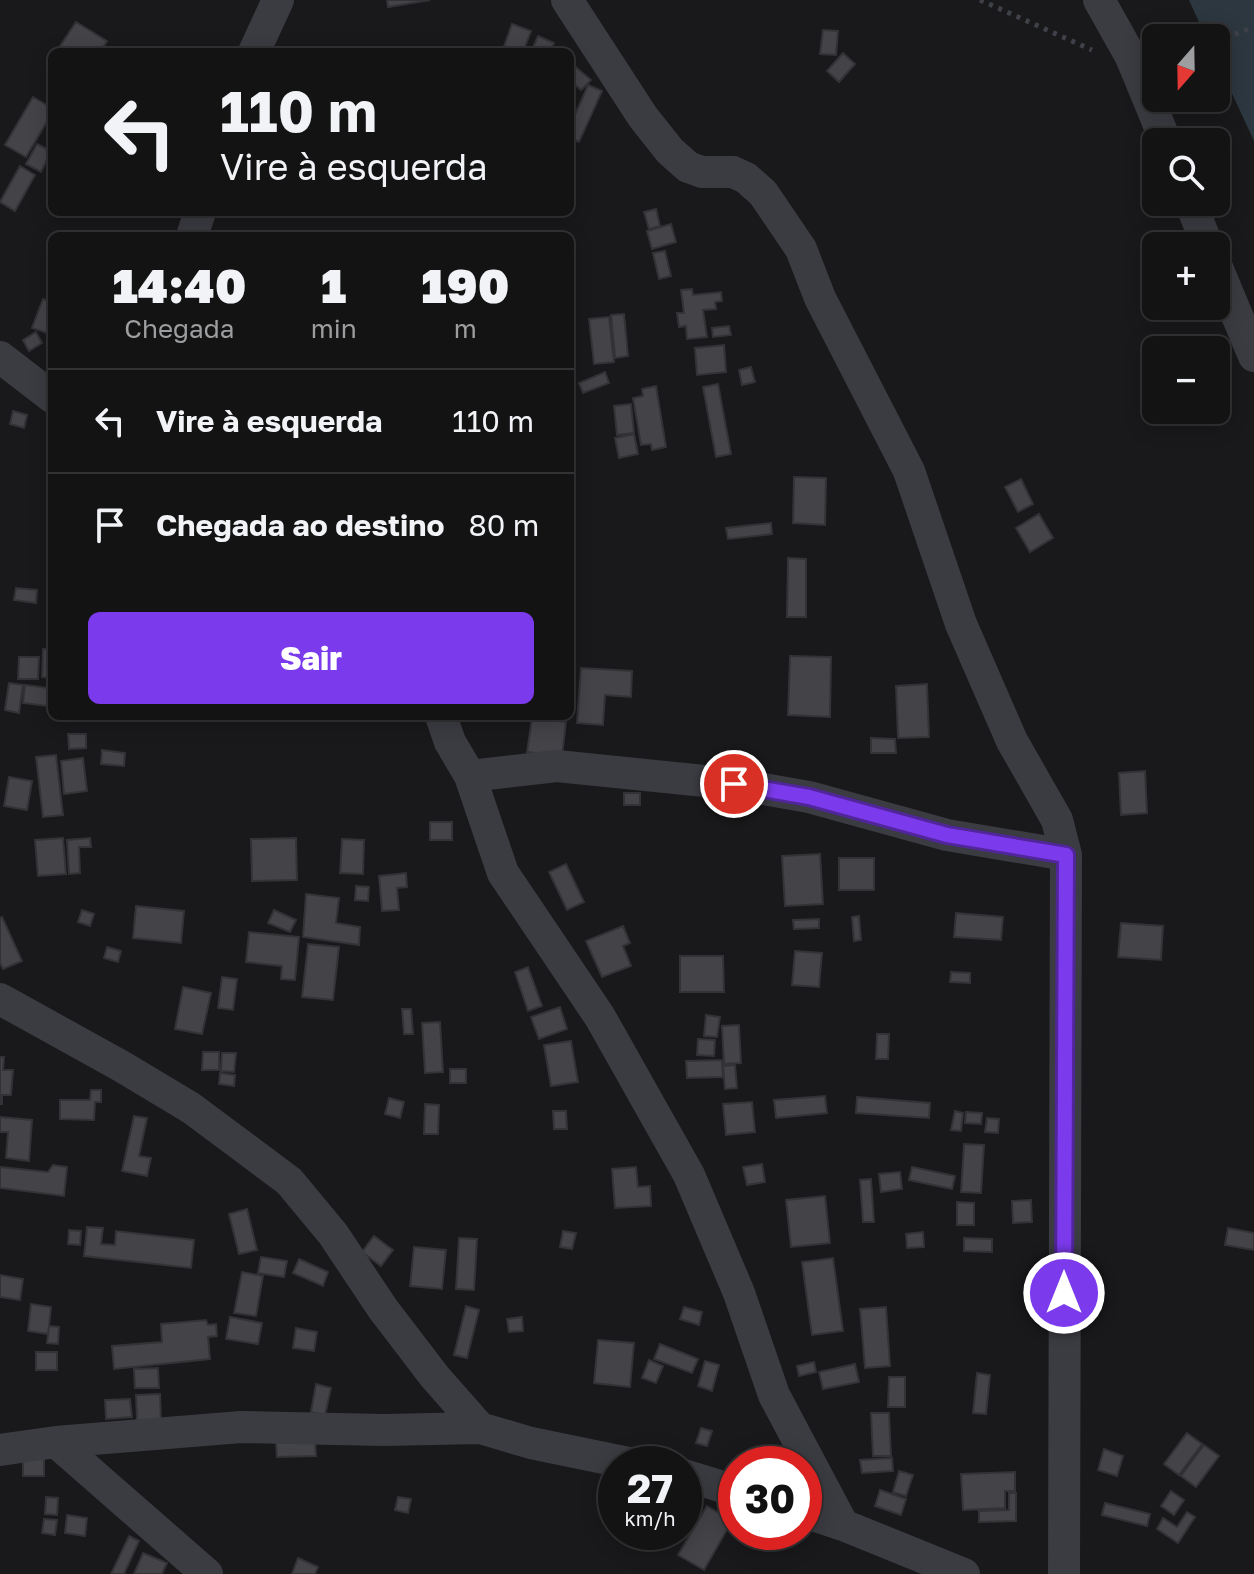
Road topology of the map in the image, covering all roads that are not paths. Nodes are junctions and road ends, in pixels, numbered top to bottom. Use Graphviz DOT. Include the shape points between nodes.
graph roads {
  1 [pos="278,0"];
  2 [pos="567,0"];
  3 [pos="1099,0"];
  4 [pos="256,48"];
  5 [pos="1160,128"];
  6 [pos="1230,299"];
  7 [pos="1254,356"];
  8 [pos="0,357"];
  9 [pos="48,394"];
  10 [pos="442,720"];
  11 [pos="470,776"];
  12 [pos="1066,855"];
  13 [pos="0,999"];
  14 [pos="480,1428"];
  15 [pos="56,1442"];
  16 [pos="0,1450"];
  17 [pos="598,1457"];
  18 [pos="822,1518"];
  19 [pos="843,1525"];
  20 [pos="207,1574"];
  21 [pos="964,1574"];
  22 [pos="1064,1574"];
  1 -- 4 [label="street"];
  2 -- 12 [label="street" via="670,151 702,172 733,172 746,178 763,193 801,249 820,298 909,471 961,624 1012,741 1057,820"];
  3 -- 5 [label="street" via="1131,57"];
  6 -- 7 [label="street"];
  8 -- 9 [label="street"];
  10 -- 11 [label="street"];
  11 -- 12 [label="street" via="557,766 734,784 809,797 947,835"];
  11 -- 19 [label="street" via="503,873 600,1017 689,1175 739,1293 774,1395"];
  12 -- 22 [label="street"];
  13 -- 14 [label="street" via="191,1108 289,1181 435,1377"];
  14 -- 15 [label="street" via="241,1427"];
  14 -- 17 [label="street"];
  15 -- 16 [label="street"];
  15 -- 20 [label="street"];
  18 -- 19 [label="street"];
  19 -- 21 [label="street"];
}
